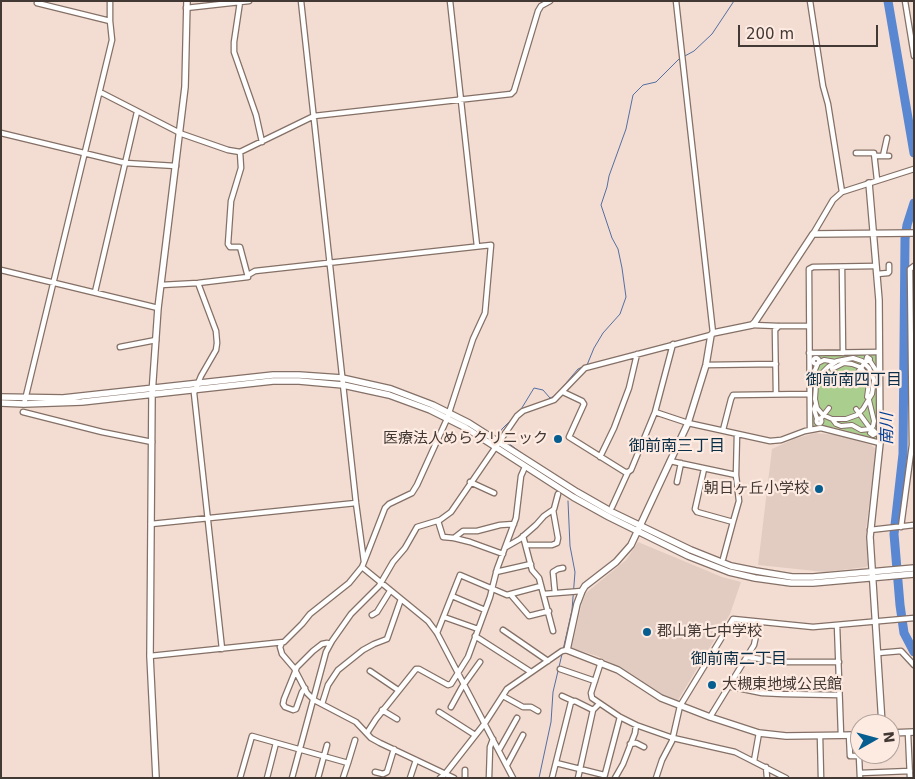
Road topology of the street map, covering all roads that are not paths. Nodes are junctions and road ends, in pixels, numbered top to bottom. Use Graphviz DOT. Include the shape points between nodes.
graph roads {
  1 [pos="38,1"];
  2 [pos="110,1"];
  3 [pos="249,1"];
  4 [pos="300,1"];
  5 [pos="450,1"];
  6 [pos="550,1"];
  7 [pos="676,1"];
  8 [pos="810,1"];
  9 [pos="905,1"];
  10 [pos="240,2"];
  11 [pos="186,5"];
  12 [pos="110,21"];
  13 [pos="914,56"];
  14 [pos="100,92"];
  15 [pos="460,100"];
  16 [pos="137,112"];
  17 [pos="314,116"];
  18 [pos="1,133"];
  19 [pos="180,133"];
  20 [pos="887,138"];
  21 [pos="262,142"];
  22 [pos="85,152"];
  23 [pos="240,152"];
  24 [pos="856,153"];
  25 [pos="874,156"];
  26 [pos="125,163"];
  27 [pos="176,166"];
  28 [pos="913,169"];
  29 [pos="878,180"];
  30 [pos="869,183"];
  31 [pos="842,192"];
  32 [pos="873,233"];
  33 [pos="912,233"];
  34 [pos="813,234"];
  35 [pos="477,246"];
  36 [pos="329,263"];
  37 [pos="889,265"];
  38 [pos="876,266"];
  39 [pos="914,266"];
  40 [pos="842,267"];
  41 [pos="1,270"];
  42 [pos="877,274"];
  43 [pos="248,275"];
  44 [pos="54,282"];
  45 [pos="198,283"];
  46 [pos="161,285"];
  47 [pos="95,292"];
  48 [pos="912,298"];
  49 [pos="158,308"];
  50 [pos="752,325"];
  51 [pos="779,326"];
  52 [pos="809,326"];
  53 [pos="712,334"];
  54 [pos="156,340"];
  55 [pos="673,344"];
  56 [pos="120,347"];
  57 [pos="809,353"];
  58 [pos="843,353"];
  59 [pos="637,354"];
  60 [pos="878,354"];
  61 [pos="861,355"];
  62 [pos="868,360"];
  63 [pos="836,362"];
  64 [pos="776,364"];
  65 [pos="706,365"];
  66 [pos="831,368"];
  67 [pos="861,368"];
  68 [pos="858,372"];
  69 [pos="877,372"];
  70 [pos="199,382"];
  71 [pos="343,382"];
  72 [pos="817,382"];
  73 [pos="196,389"];
  74 [pos="152,391"];
  75 [pos="563,392"];
  76 [pos="776,394"];
  77 [pos="809,394"];
  78 [pos="913,396"];
  79 [pos="1,397"];
  80 [pos="868,398"];
  81 [pos="880,398"];
  82 [pos="25,401"];
  83 [pos="1,403"];
  84 [pos="816,404"];
  85 [pos="829,408"];
  86 [pos="858,411"];
  87 [pos="23,412"];
  88 [pos="654,412"];
  89 [pos="448,416"];
  90 [pos="833,420"];
  91 [pos="818,421"];
  92 [pos="688,423"];
  93 [pos="722,430"];
  94 [pos="810,430"];
  95 [pos="873,433"];
  96 [pos="737,434"];
  97 [pos="152,442"];
  98 [pos="880,443"];
  99 [pos="496,445"];
  100 [pos="600,457"];
  101 [pos="670,461"];
  102 [pos="681,463"];
  103 [pos="525,467"];
  104 [pos="704,469"];
  105 [pos="628,472"];
  106 [pos="736,475"];
  107 [pos="470,482"];
  108 [pos="677,482"];
  109 [pos="914,492"];
  110 [pos="494,493"];
  111 [pos="906,493"];
  112 [pos="558,494"];
  113 [pos="356,503"];
  114 [pos="612,508"];
  115 [pos="554,510"];
  116 [pos="208,518"];
  117 [pos="438,521"];
  118 [pos="733,522"];
  119 [pos="151,524"];
  120 [pos="514,524"];
  121 [pos="914,526"];
  122 [pos="901,527"];
  123 [pos="639,529"];
  124 [pos="870,530"];
  125 [pos="523,536"];
  126 [pos="454,538"];
  127 [pos="527,545"];
  128 [pos="506,547"];
  129 [pos="503,554"];
  130 [pos="723,559"];
  131 [pos="363,564"];
  132 [pos="531,564"];
  133 [pos="563,568"];
  134 [pos="914,568"];
  135 [pos="496,572"];
  136 [pos="890,574"];
  137 [pos="914,574"];
  138 [pos="872,576"];
  139 [pos="381,583"];
  140 [pos="541,586"];
  141 [pos="492,589"];
  142 [pos="390,591"];
  143 [pos="582,591"];
  144 [pos="555,593"];
  145 [pos="544,594"];
  146 [pos="511,595"];
  147 [pos="452,596"];
  148 [pos="401,599"];
  149 [pos="485,610"];
  150 [pos="549,611"];
  151 [pos="372,615"];
  152 [pos="444,617"];
  153 [pos="914,618"];
  154 [pos="759,622"];
  155 [pos="875,622"];
  156 [pos="838,625"];
  157 [pos="478,629"];
  158 [pos="502,630"];
  159 [pos="553,631"];
  160 [pos="437,633"];
  161 [pos="475,636"];
  162 [pos="282,643"];
  163 [pos="330,644"];
  164 [pos="222,649"];
  165 [pos="567,650"];
  166 [pos="878,653"];
  167 [pos="150,656"];
  168 [pos="747,657"];
  169 [pos="548,661"];
  170 [pos="480,662"];
  171 [pos="601,662"];
  172 [pos="839,662"];
  173 [pos="914,665"];
  174 [pos="560,669"];
  175 [pos="296,670"];
  176 [pos="458,671"];
  177 [pos="370,672"];
  178 [pos="531,672"];
  179 [pos="595,681"];
  180 [pos="464,683"];
  181 [pos="728,686"];
  182 [pos="305,688"];
  183 [pos="398,690"];
  184 [pos="839,695"];
  185 [pos="503,696"];
  186 [pos="562,696"];
  187 [pos="314,700"];
  188 [pos="573,701"];
  189 [pos="322,704"];
  190 [pos="599,704"];
  191 [pos="680,706"];
  192 [pos="451,707"];
  193 [pos="382,710"];
  194 [pos="593,710"];
  195 [pos="538,711"];
  196 [pos="439,712"];
  197 [pos="881,714"];
  198 [pos="620,717"];
  199 [pos="710,717"];
  200 [pos="516,718"];
  201 [pos="397,719"];
  202 [pos="485,723"];
  203 [pos="636,725"];
  204 [pos="911,732"];
  205 [pos="367,733"];
  206 [pos="759,733"];
  207 [pos="475,735"];
  208 [pos="523,735"];
  209 [pos="841,735"];
  210 [pos="849,735"];
  211 [pos="820,736"];
  212 [pos="673,738"];
  213 [pos="493,739"];
  214 [pos="355,740"];
  215 [pos="276,743"];
  216 [pos="327,744"];
  217 [pos="630,744"];
  218 [pos="644,747"];
  219 [pos="300,749"];
  220 [pos="394,749"];
  221 [pos="498,750"];
  222 [pos="324,756"];
  223 [pos="850,756"];
  224 [pos="416,760"];
  225 [pos="754,761"];
  226 [pos="348,763"];
  227 [pos="556,763"];
  228 [pos="507,765"];
  229 [pos="766,767"];
  230 [pos="580,769"];
  231 [pos="465,770"];
  232 [pos="910,771"];
  233 [pos="374,772"];
  234 [pos="445,774"];
  235 [pos="604,776"];
  236 [pos="860,776"];
  237 [pos="156,778"];
  238 [pos="240,778"];
  239 [pos="267,778"];
  240 [pos="292,778"];
  241 [pos="318,778"];
  242 [pos="343,778"];
  243 [pos="410,778"];
  244 [pos="440,778"];
  245 [pos="454,778"];
  246 [pos="465,778"];
  247 [pos="489,778"];
  248 [pos="513,778"];
  249 [pos="552,778"];
  250 [pos="578,778"];
  251 [pos="615,778"];
  252 [pos="656,778"];
  253 [pos="767,778"];
  254 [pos="786,778"];
  255 [pos="821,778"];
  256 [pos="910,778"];
  1 -- 12 [label="street"];
  2 -- 12 [label="street"];
  3 -- 10 [label="street"];
  4 -- 17 [label="street"];
  5 -- 15 [label="street"];
  6 -- 15 [label="street" via="538,11 513,93"];
  7 -- 53 [label="street"];
  8 -- 31 [label="street"];
  9 -- 13 [label="street"];
  10 -- 11 [label="street"];
  10 -- 21 [label="street" via="234,52"];
  11 -- 19 [label="street"];
  12 -- 14 [label="street" via="112,40"];
  14 -- 16 [label="street"];
  14 -- 22 [label="street"];
  15 -- 17 [label="street"];
  15 -- 35 [label="street"];
  16 -- 19 [label="street"];
  16 -- 26 [label="street"];
  17 -- 21 [label="street"];
  17 -- 36 [label="street"];
  18 -- 22 [label="street"];
  19 -- 23 [label="street"];
  19 -- 27 [label="street"];
  20 -- 25 [label="street" via="886,156"];
  21 -- 23 [label="street"];
  22 -- 26 [label="street"];
  22 -- 44 [label="street"];
  23 -- 43 [label="street" via="241,168 230,201 228,244 240,247"];
  24 -- 25 [label="street" via="874,153"];
  25 -- 29 [label="street"];
  26 -- 27 [label="street"];
  26 -- 47 [label="street"];
  27 -- 46 [label="street"];
  28 -- 29 [label="street"];
  29 -- 30 [label="street"];
  30 -- 31 [label="street"];
  30 -- 32 [label="street"];
  31 -- 34 [label="street" via="833,200"];
  32 -- 33 [label="street"];
  32 -- 34 [label="street"];
  32 -- 38 [label="street"];
  34 -- 50 [label="street"];
  35 -- 36 [label="street"];
  35 -- 89 [label="street" via="491,244 484,313"];
  36 -- 43 [label="street" via="255,271"];
  36 -- 71 [label="street"];
  37 -- 42 [label="street" via="890,272"];
  38 -- 40 [label="street"];
  38 -- 42 [label="street"];
  39 -- 48 [label="street" via="910,269"];
  40 -- 52 [label="street" via="809,269"];
  40 -- 58 [label="street"];
  41 -- 44 [label="street"];
  42 -- 60 [label="street"];
  43 -- 45 [label="street"];
  44 -- 47 [label="street"];
  44 -- 82 [label="street"];
  45 -- 46 [label="street"];
  45 -- 70 [label="street" via="216,331 217,343"];
  46 -- 49 [label="street"];
  47 -- 49 [label="street"];
  48 -- 78 [label="street"];
  49 -- 54 [label="street"];
  50 -- 51 [label="street"];
  50 -- 53 [label="street"];
  51 -- 52 [label="street"];
  51 -- 64 [label="street" via="775,330"];
  52 -- 57 [label="street"];
  53 -- 55 [label="street"];
  53 -- 65 [label="street"];
  54 -- 56 [label="street"];
  54 -- 74 [label="street"];
  55 -- 59 [label="street"];
  55 -- 88 [label="street"];
  57 -- 58 [label="street"];
  57 -- 77 [label="street"];
  58 -- 60 [label="street"];
  59 -- 75 [label="street" via="582,370"];
  59 -- 100 [label="street" via="629,388"];
  60 -- 62 [label="street"];
  60 -- 81 [label="street"];
  61 -- 62 [label="street"];
  62 -- 63 [label="street" via="853,358"];
  62 -- 67 [label="street"];
  62 -- 69 [label="street"];
  62 -- 80 [label="street" via="874,380"];
  63 -- 66 [label="street"];
  63 -- 72 [label="street" via="816,360"];
  64 -- 65 [label="street"];
  64 -- 76 [label="street"];
  65 -- 92 [label="street"];
  66 -- 67 [label="street" via="844,363"];
  66 -- 72 [label="street" via="822,373"];
  67 -- 68 [label="street"];
  67 -- 80 [label="street" via="870,383"];
  70 -- 71 [label="street" via="272,375 299,375"];
  70 -- 73 [label="street"];
  70 -- 74 [label="street"];
  71 -- 73 [label="street" via="273,382"];
  71 -- 89 [label="street" via="398,392 433,404"];
  71 -- 113 [label="street"];
  72 -- 84 [label="street"];
  73 -- 74 [label="street"];
  73 -- 116 [label="street"];
  74 -- 82 [label="street"];
  74 -- 97 [label="street"];
  75 -- 99 [label="street" via="554,400 519,414"];
  75 -- 100 [label="street" via="584,404 569,437"];
  76 -- 77 [label="street"];
  76 -- 93 [label="street" via="734,395"];
  77 -- 94 [label="street"];
  78 -- 111 [label="street" via="912,445"];
  79 -- 82 [label="street"];
  80 -- 81 [label="street"];
  80 -- 86 [label="street"];
  80 -- 95 [label="street" via="874,421"];
  81 -- 98 [label="street"];
  82 -- 83 [label="street"];
  84 -- 91 [label="street"];
  84 -- 91 [label="street" via="814,412"];
  85 -- 91 [label="street"];
  86 -- 90 [label="street" via="846,419"];
  86 -- 95 [label="street"];
  87 -- 97 [label="street"];
  88 -- 92 [label="street"];
  88 -- 105 [label="street"];
  89 -- 99 [label="street" via="469,423"];
  89 -- 131 [label="street" via="418,485 412,493 385,508"];
  90 -- 91 [label="street"];
  90 -- 95 [label="street" via="841,426 852,424"];
  92 -- 93 [label="street"];
  92 -- 101 [label="street"];
  93 -- 96 [label="street"];
  94 -- 96 [label="street" via="774,441"];
  94 -- 98 [label="street" via="828,429"];
  96 -- 106 [label="street"];
  97 -- 119 [label="street"];
  98 -- 124 [label="street"];
  99 -- 103 [label="street"];
  99 -- 107 [label="street"];
  99 -- 123 [label="street"];
  100 -- 105 [label="street"];
  101 -- 102 [label="street"];
  101 -- 123 [label="street"];
  102 -- 104 [label="street"];
  102 -- 108 [label="street"];
  103 -- 120 [label="street"];
  103 -- 123 [label="street" via="573,497"];
  104 -- 106 [label="street"];
  104 -- 118 [label="street" via="695,509"];
  105 -- 114 [label="street"];
  106 -- 118 [label="street" via="738,501"];
  107 -- 110 [label="street"];
  107 -- 117 [label="street" via="451,512"];
  109 -- 111 [label="street"];
  111 -- 122 [label="street"];
  112 -- 115 [label="street"];
  113 -- 116 [label="street"];
  113 -- 131 [label="street"];
  115 -- 125 [label="street"];
  115 -- 127 [label="street" via="558,541 552,545"];
  116 -- 119 [label="street"];
  116 -- 164 [label="street"];
  117 -- 126 [label="street" via="442,536"];
  117 -- 139 [label="street" via="418,527"];
  118 -- 130 [label="street"];
  119 -- 167 [label="street"];
  120 -- 126 [label="street" via="463,531"];
  120 -- 128 [label="street"];
  121 -- 122 [label="street"];
  122 -- 124 [label="street"];
  123 -- 138 [label="street" via="688,556 755,578 813,584"];
  123 -- 143 [label="street" via="624,554"];
  124 -- 138 [label="street"];
  125 -- 127 [label="street"];
  125 -- 128 [label="street"];
  126 -- 129 [label="street"];
  127 -- 132 [label="street"];
  128 -- 129 [label="street"];
  129 -- 135 [label="street"];
  131 -- 139 [label="street"];
  131 -- 162 [label="street" via="349,583 310,614"];
  132 -- 135 [label="street"];
  132 -- 140 [label="street"];
  133 -- 144 [label="street" via="553,573"];
  134 -- 136 [label="street"];
  135 -- 141 [label="street"];
  136 -- 137 [label="street"];
  136 -- 138 [label="street"];
  138 -- 155 [label="street"];
  139 -- 142 [label="street"];
  139 -- 163 [label="street" via="351,614"];
  140 -- 145 [label="street"];
  140 -- 146 [label="street"];
  141 -- 146 [label="street"];
  141 -- 147 [label="street" via="460,575"];
  141 -- 149 [label="street"];
  142 -- 148 [label="street"];
  142 -- 151 [label="street"];
  143 -- 144 [label="street"];
  143 -- 165 [label="street"];
  144 -- 145 [label="street"];
  145 -- 150 [label="street"];
  146 -- 150 [label="street" via="529,616"];
  147 -- 149 [label="street"];
  147 -- 152 [label="street"];
  148 -- 160 [label="street" via="428,621"];
  148 -- 189 [label="street" via="386,639 367,648 338,670 328,685"];
  149 -- 157 [label="street"];
  150 -- 159 [label="street"];
  152 -- 157 [label="street"];
  152 -- 160 [label="street"];
  153 -- 155 [label="street"];
  154 -- 156 [label="street" via="813,627"];
  154 -- 168 [label="street" via="755,643"];
  154 -- 191 [label="street" via="732,620"];
  155 -- 156 [label="street"];
  155 -- 166 [label="street"];
  156 -- 172 [label="street"];
  157 -- 161 [label="street"];
  158 -- 169 [label="street"];
  160 -- 176 [label="street"];
  161 -- 176 [label="street" via="468,657"];
  161 -- 178 [label="street"];
  162 -- 164 [label="street"];
  162 -- 175 [label="street" via="282,654"];
  163 -- 175 [label="street" via="323,643"];
  163 -- 187 [label="street"];
  164 -- 167 [label="street"];
  165 -- 169 [label="street"];
  165 -- 171 [label="street"];
  166 -- 173 [label="street" via="901,652"];
  166 -- 197 [label="street"];
  167 -- 237 [label="street"];
  168 -- 172 [label="street" via="781,662"];
  168 -- 181 [label="street"];
  169 -- 178 [label="street"];
  170 -- 180 [label="street"];
  171 -- 179 [label="street"];
  171 -- 191 [label="street"];
  172 -- 184 [label="street"];
  174 -- 179 [label="street"];
  175 -- 182 [label="street"];
  175 -- 182 [label="street" via="284,700 285,707 296,709"];
  176 -- 180 [label="street"];
  176 -- 183 [label="street" via="449,685 416,668"];
  177 -- 183 [label="street"];
  178 -- 185 [label="street"];
  179 -- 190 [label="street" via="591,696"];
  180 -- 192 [label="street"];
  180 -- 202 [label="street"];
  181 -- 184 [label="street" via="762,693"];
  181 -- 199 [label="street"];
  182 -- 187 [label="street"];
  183 -- 193 [label="street"];
  184 -- 209 [label="street"];
  185 -- 195 [label="street"];
  185 -- 202 [label="street"];
  186 -- 188 [label="street"];
  187 -- 189 [label="street"];
  187 -- 219 [label="street"];
  188 -- 194 [label="street"];
  188 -- 227 [label="street"];
  189 -- 205 [label="street" via="356,722"];
  190 -- 194 [label="street"];
  190 -- 198 [label="street"];
  191 -- 199 [label="street"];
  191 -- 212 [label="street"];
  193 -- 201 [label="street"];
  193 -- 205 [label="street"];
  194 -- 230 [label="street"];
  196 -- 207 [label="street"];
  198 -- 203 [label="street"];
  198 -- 235 [label="street"];
  199 -- 206 [label="street"];
  200 -- 221 [label="street"];
  202 -- 207 [label="street"];
  202 -- 213 [label="street"];
  203 -- 212 [label="street"];
  203 -- 217 [label="street"];
  204 -- 232 [label="street"];
  205 -- 220 [label="street"];
  206 -- 211 [label="street"];
  206 -- 225 [label="street"];
  207 -- 234 [label="street"];
  208 -- 228 [label="street"];
  209 -- 210 [label="street"];
  209 -- 211 [label="street"];
  210 -- 223 [label="street"];
  211 -- 255 [label="street"];
  212 -- 225 [label="street" via="735,752"];
  212 -- 252 [label="street"];
  213 -- 221 [label="street"];
  213 -- 247 [label="street"];
  214 -- 226 [label="street"];
  215 -- 219 [label="street"];
  215 -- 238 [label="street" via="252,736"];
  215 -- 239 [label="street"];
  216 -- 222 [label="street"];
  217 -- 218 [label="street"];
  217 -- 251 [label="street"];
  219 -- 222 [label="street"];
  219 -- 240 [label="street"];
  220 -- 224 [label="street"];
  220 -- 233 [label="street" via="387,772"];
  221 -- 228 [label="street"];
  222 -- 226 [label="street"];
  222 -- 241 [label="street"];
  224 -- 234 [label="street"];
  224 -- 243 [label="street"];
  225 -- 229 [label="street"];
  226 -- 242 [label="street"];
  227 -- 230 [label="street"];
  227 -- 249 [label="street"];
  228 -- 248 [label="street"];
  229 -- 253 [label="street"];
  229 -- 254 [label="street"];
  230 -- 235 [label="street"];
  230 -- 250 [label="street"];
  231 -- 246 [label="street"];
  232 -- 236 [label="street"];
  232 -- 256 [label="street"];
  234 -- 244 [label="street"];
  234 -- 245 [label="street"];
}
